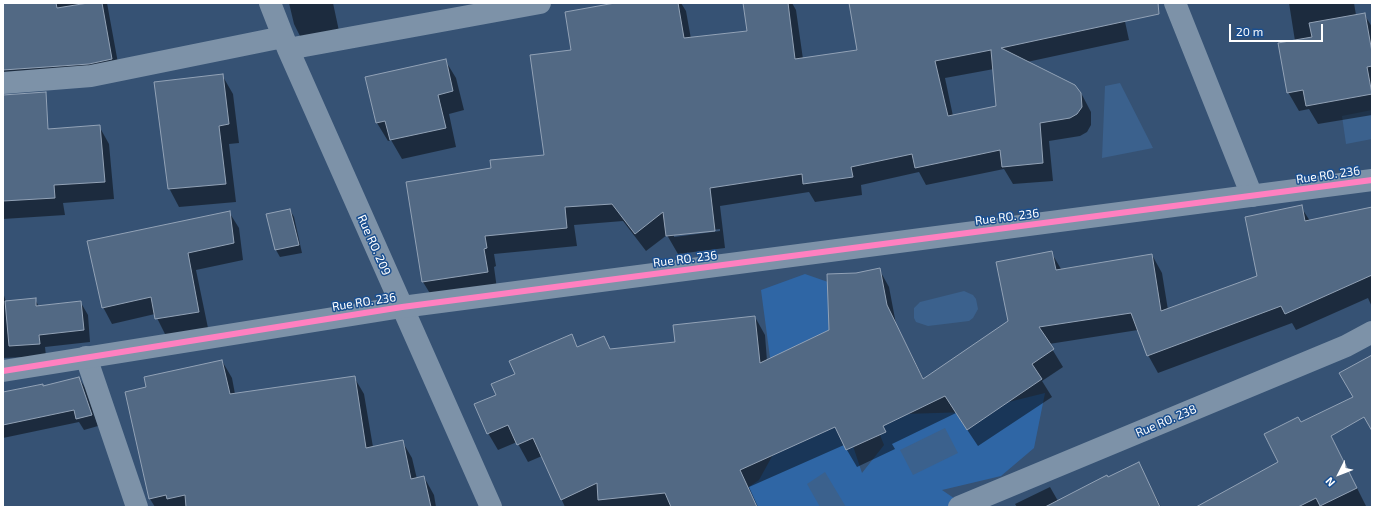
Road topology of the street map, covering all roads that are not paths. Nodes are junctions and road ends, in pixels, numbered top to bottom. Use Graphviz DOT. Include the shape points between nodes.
graph roads {
  1 [pos="270,3"];
  2 [pos="540,3"];
  3 [pos="1175,3"];
  4 [pos="285,43"];
  5 [pos="3,82"];
  6 [pos="1372,180"];
  7 [pos="1252,196"];
  8 [pos="402,307"];
  9 [pos="1372,332"];
  10 [pos="86,357"];
  11 [pos="3,371"];
  12 [pos="137,507"];
  13 [pos="491,507"];
  14 [pos="959,507"];
  1 -- 4 [label="street, Rue RO. 209"];
  2 -- 4 [label="street"];
  3 -- 7 [label="street"];
  4 -- 5 [label="street" via="92,76"];
  4 -- 8 [label="street, Rue RO. 209"];
  6 -- 7 [label="street, Rue RO. 236"];
  7 -- 8 [label="street, Rue RO. 236"];
  8 -- 10 [label="street, Rue RO. 236"];
  8 -- 13 [label="street, Rue RO. 209"];
  9 -- 14 [label="street, Rue RO. 238" via="1346,346"];
  10 -- 11 [label="street, Rue RO. 236"];
  10 -- 12 [label="street"];
}
